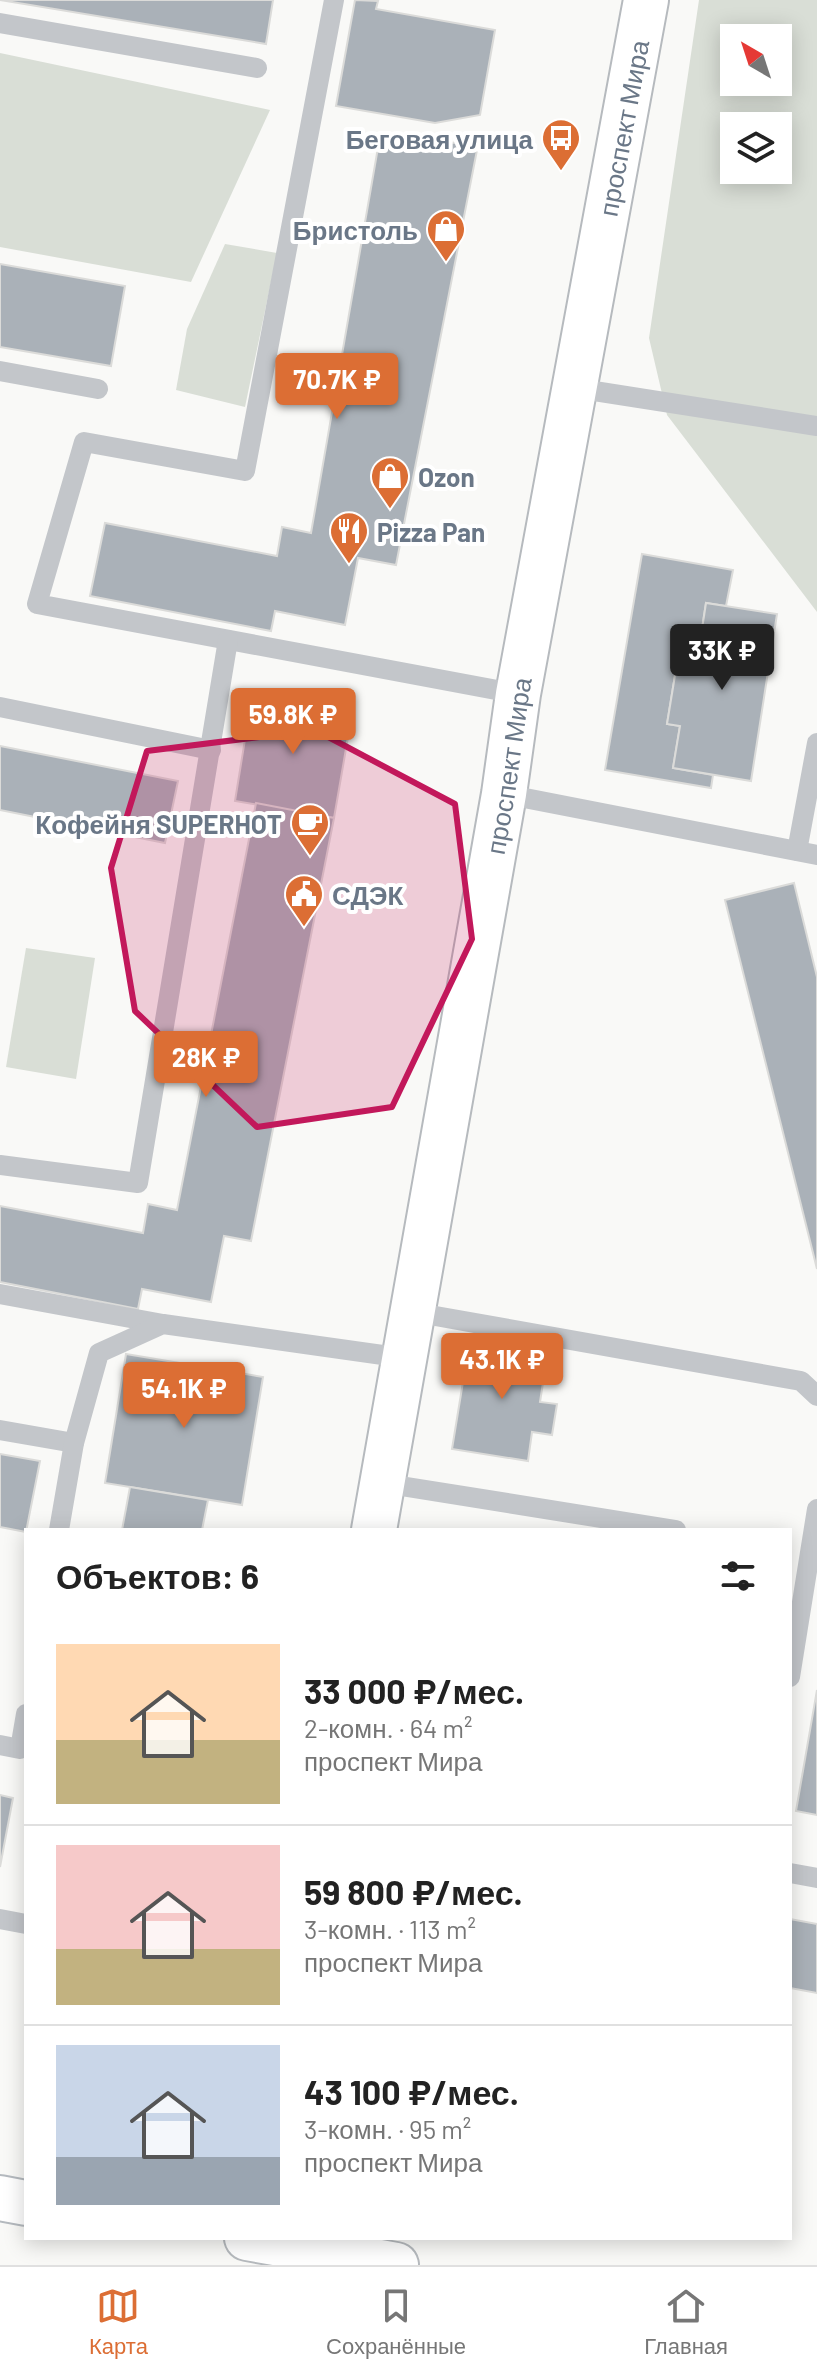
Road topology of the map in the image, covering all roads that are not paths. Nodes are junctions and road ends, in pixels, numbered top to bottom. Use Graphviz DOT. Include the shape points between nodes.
graph roads {
  1 [pos="334,0"];
  2 [pos="646,0"];
  3 [pos="0,23"];
  4 [pos="257,68"];
  5 [pos="0,371"];
  6 [pos="575,388"];
  7 [pos="98,389"];
  8 [pos="817,426"];
  9 [pos="228,640"];
  10 [pos="518,694"];
  11 [pos="0,707"];
  12 [pos="817,743"];
  13 [pos="211,750"];
  14 [pos="504,794"];
  15 [pos="807,853"];
  16 [pos="0,1165"];
  17 [pos="0,1294"];
  18 [pos="413,1312"];
  19 [pos="163,1324"];
  20 [pos="404,1358"];
  21 [pos="817,1396"];
  22 [pos="0,1430"];
  23 [pos="74,1443"];
  24 [pos="382,1483"];
  25 [pos="817,1509"];
  26 [pos="59,1528"];
  27 [pos="374,1528"];
  28 [pos="663,1528"];
  29 [pos="800,1550"];
  30 [pos="792,1652"];
  31 [pos="24,1726"];
  32 [pos="0,1745"];
  33 [pos="792,1873"];
  34 [pos="817,1878"];
  35 [pos="0,1919"];
  36 [pos="24,1924"];
  37 [pos="0,2198"];
  38 [pos="24,2203"];
  39 [pos="244,2245"];
  40 [pos="396,2265"];
  1 -- 9 [label="lane" via="245,471 84,442 37,604"];
  2 -- 6 [label="main road, проспект Мира"];
  3 -- 4 [label="lane"];
  5 -- 7 [label="lane"];
  6 -- 8 [label="lane"];
  6 -- 10 [label="main road, проспект Мира"];
  9 -- 10 [label="lane"];
  9 -- 13 [label="lane"];
  10 -- 14 [label="main road, проспект Мира"];
  11 -- 13 [label="lane"];
  12 -- 15 [label="lane"];
  13 -- 16 [label="lane" via="138,1183"];
  14 -- 15 [label="lane"];
  14 -- 18 [label="main road, проспект Мира"];
  17 -- 19 [label="lane"];
  18 -- 20 [label="main road, проспект Мира"];
  18 -- 21 [label="lane" via="801,1381"];
  19 -- 20 [label="lane"];
  19 -- 23 [label="lane" via="99,1353"];
  20 -- 24 [label="main road, проспект Мира"];
  22 -- 23 [label="lane"];
  23 -- 26 [label="lane"];
  24 -- 27 [label="main road, проспект Мира"];
  24 -- 28 [label="lane"];
  25 -- 29 [label="lane"];
  29 -- 30 [label="lane"];
  31 -- 32 [label="lane" via="20,1749"];
  33 -- 34 [label="lane"];
  35 -- 36 [label="lane"];
  37 -- 38 [label="main road"];
  39 -- 40 [label="main road"];
}
